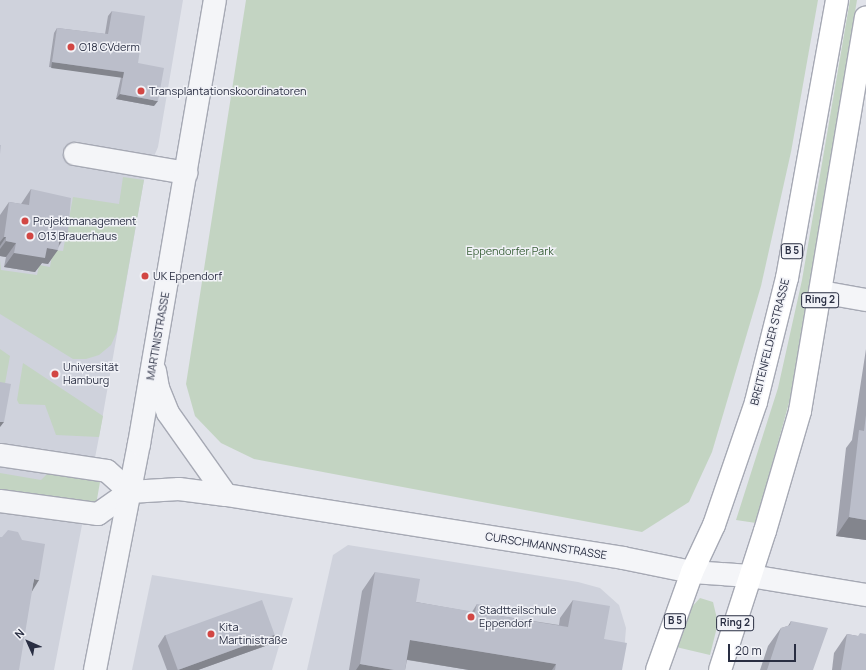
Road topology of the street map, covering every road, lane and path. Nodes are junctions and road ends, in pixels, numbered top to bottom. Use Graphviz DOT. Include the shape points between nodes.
graph roads {
  1 [pos="215,0"];
  2 [pos="837,0"];
  3 [pos="866,18"];
  4 [pos="82,155"];
  5 [pos="186,173"];
  6 [pos="821,292"];
  7 [pos="866,300"];
  8 [pos="153,360"];
  9 [pos="0,455"];
  10 [pos="130,492"];
  11 [pos="226,495"];
  12 [pos="0,501"];
  13 [pos="692,572"];
  14 [pos="750,576"];
  15 [pos="866,595"];
  16 [pos="95,670"];
  17 [pos="657,670"];
  18 [pos="720,670"];
  1 -- 5 [label="street, MARTINISTRASSE"];
  2 -- 13 [label="main road, BREITENFELDER STRASSE / B 5" via="787,278 758,395 714,525"];
  3 -- 6 [label="main road, Ring 2"];
  4 -- 5 [label="street"];
  5 -- 8 [label="street, MARTINISTRASSE"];
  6 -- 7 [label="street"];
  6 -- 14 [label="main road, Ring 2" via="800,411"];
  8 -- 10 [label="street, MARTINISTRASSE"];
  8 -- 11 [label="street" via="158,388 168,413"];
  9 -- 10 [label="street" via="107,471"];
  10 -- 11 [label="street, CURSCHMANNSTRASSE" via="179,489"];
  10 -- 12 [label="street" via="98,514"];
  10 -- 16 [label="street, MARTINISTRASSE"];
  11 -- 13 [label="street, CURSCHMANNSTRASSE" via="623,558"];
  13 -- 14 [label="street, CURSCHMANNSTRASSE"];
  13 -- 17 [label="main road, BREITENFELDER STRASSE / B 5"];
  14 -- 15 [label="street, CURSCHMANNSTRASSE"];
  14 -- 18 [label="main road, Ring 2"];
}
